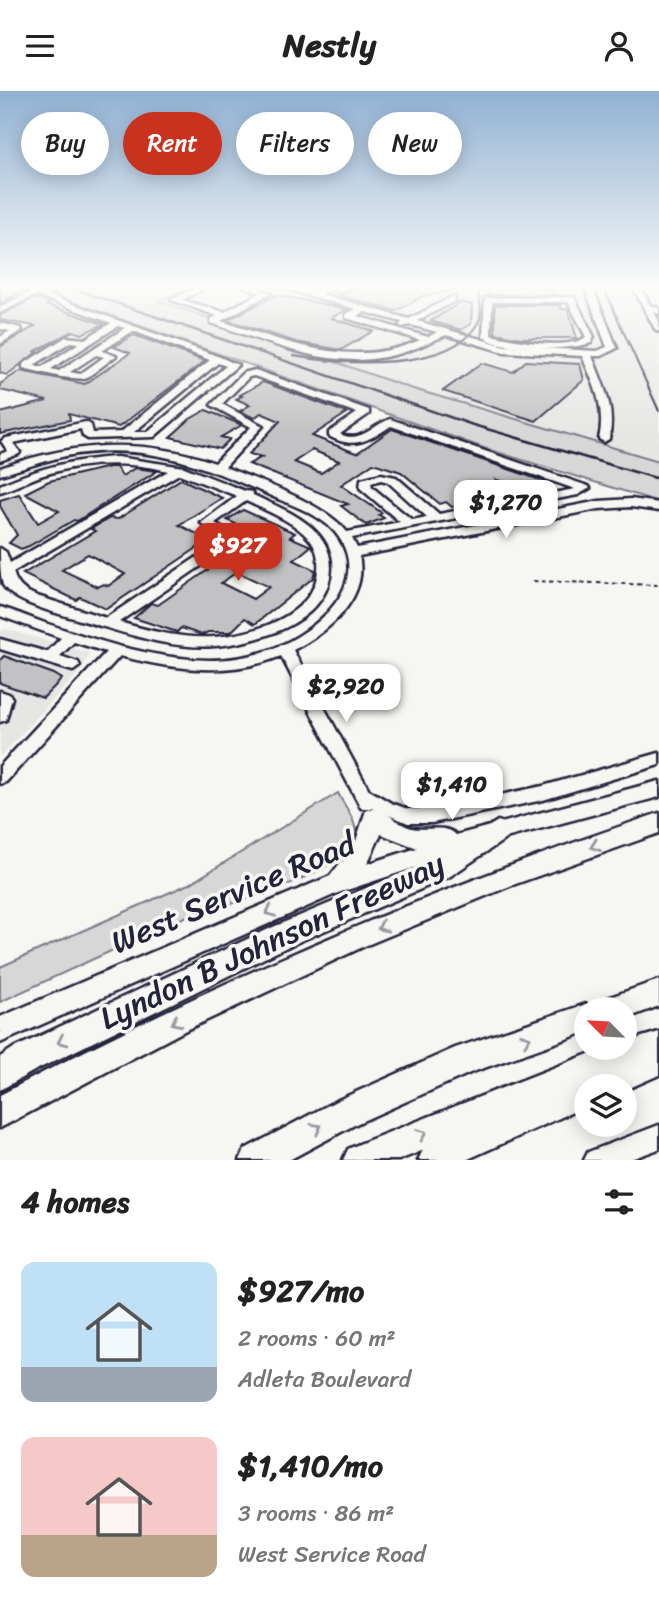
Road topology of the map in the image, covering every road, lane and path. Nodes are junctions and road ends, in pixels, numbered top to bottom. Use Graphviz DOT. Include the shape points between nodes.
graph roads {
  1 [pos="96,336"];
  2 [pos="120,336"];
  3 [pos="153,336"];
  4 [pos="263,336"];
  5 [pos="416,336"];
  6 [pos="438,336"];
  7 [pos="454,336"];
  8 [pos="487,337"];
  9 [pos="590,337"];
  10 [pos="608,337"];
  11 [pos="430,340"];
  12 [pos="86,342"];
  13 [pos="476,342"];
  14 [pos="94,352"];
  15 [pos="584,352"];
  16 [pos="216,359"];
  17 [pos="43,370"];
  18 [pos="61,374"];
  19 [pos="365,412"];
  20 [pos="390,422"];
  21 [pos="44,431"];
  22 [pos="124,435"];
  23 [pos="604,439"];
  24 [pos="0,458"];
  25 [pos="59,460"];
  26 [pos="29,461"];
  27 [pos="217,468"];
  28 [pos="180,469"];
  29 [pos="0,473"];
  30 [pos="39,473"];
  31 [pos="260,487"];
  32 [pos="0,489"];
  33 [pos="245,496"];
  34 [pos="659,507"];
  35 [pos="437,519"];
  36 [pos="411,524"];
  37 [pos="344,536"];
  38 [pos="353,553"];
  39 [pos="2,563"];
  40 [pos="533,580"];
  41 [pos="659,585"];
  42 [pos="2,615"];
  43 [pos="108,624"];
  44 [pos="71,636"];
  45 [pos="0,644"];
  46 [pos="285,649"];
  47 [pos="117,651"];
  48 [pos="50,658"];
  49 [pos="73,666"];
  50 [pos="0,696"];
  51 [pos="0,716"];
  52 [pos="659,759"];
  53 [pos="0,777"];
  54 [pos="659,789"];
  55 [pos="363,795"];
  56 [pos="374,816"];
  57 [pos="659,823"];
  58 [pos="498,831"];
  59 [pos="332,885"];
  60 [pos="659,993"];
  61 [pos="637,1001"];
  62 [pos="574,1022"];
  63 [pos="0,1030"];
  64 [pos="659,1047"];
  65 [pos="659,1061"];
  66 [pos="629,1074"];
  67 [pos="0,1075"];
  68 [pos="574,1097"];
  69 [pos="0,1112"];
  70 [pos="659,1138"];
  71 [pos="257,1160"];
  72 [pos="359,1160"];
  73 [pos="433,1160"];
  74 [pos="596,1160"];
  1 -- 12 [label="street"];
  2 -- 14 [label="street"];
  3 -- 16 [label="street"];
  4 -- 11 [label="street" via="332,357 394,353"];
  5 -- 11 [label="street"];
  6 -- 11 [label="street"];
  7 -- 13 [label="street"];
  8 -- 13 [label="street"];
  8 -- 15 [label="street"];
  9 -- 10 [label="street"];
  9 -- 15 [label="street"];
  10 -- 15 [label="street" via="612,348"];
  12 -- 17 [label="street"];
  12 -- 17 [label="street" via="69,339 26,366"];
  13 -- 15 [label="street" via="520,352"];
  14 -- 18 [label="street"];
  14 -- 18 [label="street" via="111,356 82,377"];
  15 -- 23 [label="street" via="606,397 610,419"];
  16 -- 22 [label="street"];
  16 -- 22 [label="street" via="233,365 150,435"];
  17 -- 18 [label="street"];
  19 -- 20 [label="street"];
  19 -- 20 [label="street" via="335,436 353,443"];
  19 -- 27 [label="street" via="250,374 216,405 258,426"];
  20 -- 35 [label="street" via="584,488"];
  21 -- 22 [label="street" via="86,425 88,436"];
  21 -- 24 [label="street" via="6,441 15,452"];
  21 -- 25 [label="street"];
  25 -- 26 [label="street"];
  25 -- 27 [label="street" via="97,448 136,448 175,453"];
  25 -- 28 [label="street" via="129,460"];
  25 -- 30 [label="street"];
  26 -- 29 [label="street"];
  26 -- 30 [label="street"];
  27 -- 31 [label="street"];
  28 -- 33 [label="street"];
  28 -- 39 [label="street"];
  30 -- 32 [label="street"];
  31 -- 33 [label="street"];
  31 -- 37 [label="street" via="308,507"];
  33 -- 43 [label="street" via="206,523 231,538 229,541"];
  33 -- 43 [label="street" via="300,524 325,551 321,590 306,607 258,633 212,643 175,642"];
  34 -- 38 [label="street" via="599,505"];
  35 -- 36 [label="street"];
  35 -- 36 [label="street" via="392,479 365,481 366,488"];
  36 -- 37 [label="street"];
  37 -- 38 [label="street"];
  38 -- 46 [label="street" via="354,577 336,613"];
  39 -- 43 [label="street" via="10,585 22,596"];
  40 -- 41 [label="path"];
  42 -- 44 [label="street"];
  44 -- 47 [label="street"];
  44 -- 48 [label="street"];
  45 -- 48 [label="street"];
  46 -- 47 [label="street" via="195,666"];
  46 -- 55 [label="street"];
  47 -- 53 [label="street"];
  48 -- 49 [label="street"];
  50 -- 51 [label="street" via="4,698"];
  52 -- 55 [label="street" via="543,793 432,816 408,816"];
  54 -- 58 [label="main road, West Service Road"];
  55 -- 56 [label="street"];
  56 -- 58 [label="main road" via="390,831 427,841"];
  56 -- 59 [label="main road" via="361,860"];
  57 -- 69 [label="highway, Lyndon B Johnson Freeway, one-way" via="403,917 226,997"];
  58 -- 59 [label="main road, West Service Road"];
  58 -- 67 [label="highway, one-way" via="440,869 282,936"];
  59 -- 63 [label="main road, West Service Road, one-way"];
  60 -- 61 [label="highway"];
  71 -- 62 [label="highway, one-way" via="347,1112 466,1059"];
  72 -- 64 [label="highway, one-way" via="610,1061"];
  65 -- 66 [label="main road"];
  68 -- 73 [label="main road"];
  70 -- 74 [label="street"];
}
